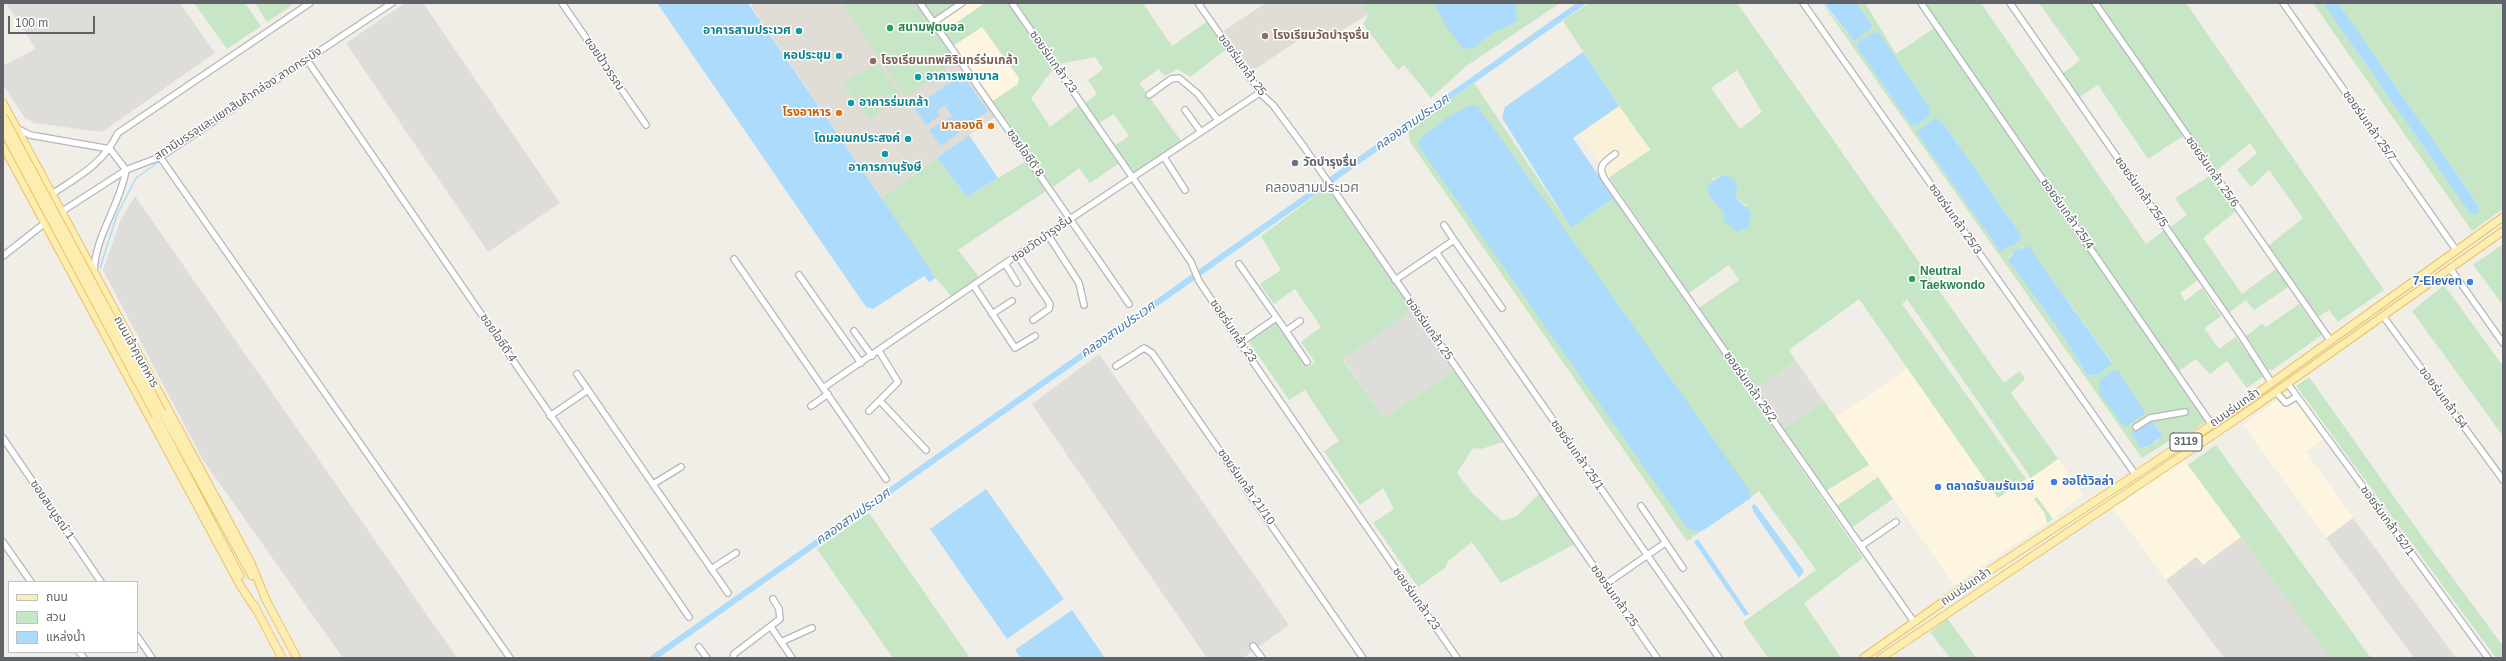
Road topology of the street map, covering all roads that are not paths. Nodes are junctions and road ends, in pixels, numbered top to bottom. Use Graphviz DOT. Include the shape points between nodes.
graph roads {
  1 [pos="310,3"];
  2 [pos="392,3"];
  3 [pos="562,3"];
  4 [pos="920,3"];
  5 [pos="962,3"];
  6 [pos="1012,3"];
  7 [pos="1198,3"];
  8 [pos="1803,3"];
  9 [pos="1921,3"];
  10 [pos="2010,3"];
  11 [pos="2095,3"];
  12 [pos="2283,3"];
  13 [pos="934,22"];
  14 [pos="307,60"];
  15 [pos="1261,92"];
  16 [pos="1149,95"];
  17 [pos="3,103"];
  18 [pos="1185,110"];
  19 [pos="3,116"];
  20 [pos="1218,120"];
  21 [pos="646,125"];
  22 [pos="16,128"];
  23 [pos="3,130"];
  24 [pos="1201,132"];
  25 [pos="3,146"];
  26 [pos="110,149"];
  27 [pos="1615,154"];
  28 [pos="160,157"];
  29 [pos="1164,157"];
  30 [pos="126,170"];
  31 [pos="1132,178"];
  32 [pos="1185,190"];
  33 [pos="52,194"];
  34 [pos="35,206"];
  35 [pos="61,212"];
  36 [pos="2503,217"];
  37 [pos="1071,218"];
  38 [pos="45,223"];
  39 [pos="1444,225"];
  40 [pos="2503,231"];
  41 [pos="1048,235"];
  42 [pos="1454,240"];
  43 [pos="2456,250"];
  44 [pos="1436,252"];
  45 [pos="3,256"];
  46 [pos="1018,256"];
  47 [pos="734,259"];
  48 [pos="1239,264"];
  49 [pos="1006,265"];
  50 [pos="2450,268"];
  51 [pos="94,274"];
  52 [pos="799,274"];
  53 [pos="1395,280"];
  54 [pos="1017,283"];
  55 [pos="974,286"];
  56 [pos="1012,301"];
  57 [pos="1129,304"];
  58 [pos="1084,305"];
  59 [pos="1502,308"];
  60 [pos="992,314"];
  61 [pos="2383,316"];
  62 [pos="1276,318"];
  63 [pos="1032,320"];
  64 [pos="1300,321"];
  65 [pos="854,331"];
  66 [pos="1286,331"];
  67 [pos="1035,336"];
  68 [pos="2330,340"];
  69 [pos="1240,343"];
  70 [pos="2503,343"];
  71 [pos="879,351"];
  72 [pos="872,356"];
  73 [pos="1307,362"];
  74 [pos="861,363"];
  75 [pos="1116,366"];
  76 [pos="577,374"];
  77 [pos="2272,382"];
  78 [pos="2288,384"];
  79 [pos="823,388"];
  80 [pos="588,390"];
  81 [pos="2276,392"];
  82 [pos="828,394"];
  83 [pos="2296,396"];
  84 [pos="880,401"];
  85 [pos="811,406"];
  86 [pos="869,411"];
  87 [pos="2186,412"];
  88 [pos="159,414"];
  89 [pos="550,416"];
  90 [pos="2212,425"];
  91 [pos="2136,427"];
  92 [pos="3,438"];
  93 [pos="926,450"];
  94 [pos="681,467"];
  95 [pos="2135,474"];
  96 [pos="886,479"];
  97 [pos="2503,480"];
  98 [pos="653,484"];
  99 [pos="1641,506"];
  100 [pos="1896,522"];
  101 [pos="3,542"];
  102 [pos="1665,542"];
  103 [pos="1861,546"];
  104 [pos="736,553"];
  105 [pos="1647,555"];
  106 [pos="1683,568"];
  107 [pos="711,569"];
  108 [pos="30,581"];
  109 [pos="100,581"];
  110 [pos="1606,584"];
  111 [pos="728,593"];
  112 [pos="773,599"];
  113 [pos="267,602"];
  114 [pos="256,608"];
  115 [pos="689,617"];
  116 [pos="1914,622"];
  117 [pos="771,627"];
  118 [pos="812,628"];
  119 [pos="138,637"];
  120 [pos="781,642"];
  121 [pos="1253,646"];
  122 [pos="699,647"];
  123 [pos="152,658"];
  124 [pos="282,658"];
  125 [pos="297,658"];
  126 [pos="510,658"];
  127 [pos="707,658"];
  128 [pos="733,658"];
  129 [pos="792,658"];
  130 [pos="1262,658"];
  131 [pos="1364,658"];
  132 [pos="1457,658"];
  133 [pos="1657,658"];
  134 [pos="1719,658"];
  135 [pos="1863,658"];
  136 [pos="1881,658"];
  137 [pos="2488,658"];
  1 -- 26 [label="street" via="118,133"];
  2 -- 14 [label="street, สถานีบรรจุและแยกสินค้ากล่อง ลาดกระบัง"];
  3 -- 21 [label="street, ซอยป้าวรรณ"];
  4 -- 13 [label="street, ซอยไอซีดี 8"];
  5 -- 13 [label="street"];
  6 -- 31 [label="street, ซอยร่มเกล้า 23"];
  7 -- 15 [label="street, ซอยร่มเกล้า 25"];
  8 -- 95 [label="street, ซอยร่มเกล้า 25/3"];
  9 -- 90 [label="street, ซอยร่มเกล้า 25/4"];
  10 -- 77 [label="street, ซอยร่มเกล้า 25/5"];
  11 -- 68 [label="street, ซอยร่มเกล้า 25/6"];
  12 -- 43 [label="street, ซอยร่มเกล้า 25/7"];
  13 -- 37 [label="street, ซอยไอซีดี 8"];
  14 -- 28 [label="street, สถานีบรรจุและแยกสินค้ากล่อง ลาดกระบัง"];
  14 -- 89 [label="street, ซอยไอซีดี 4"];
  15 -- 20 [label="street, ซอยวัดบำรุงรื่น"];
  15 -- 53 [label="street, ซอยร่มเกล้า 25" via="1273,105"];
  16 -- 20 [label="street" via="1171,79 1179,78 1198,94"];
  17 -- 22 [label="main road, ถนนเจ้าคุณทหาร"];
  18 -- 24 [label="street"];
  19 -- 88 [label="main road, ถนนเจ้าคุณทหาร, bridge"];
  20 -- 24 [label="street, ซอยวัดบำรุงรื่น"];
  22 -- 26 [label="street" via="30,135"];
  22 -- 33 [label="main road, ถนนเจ้าคุณทหาร"];
  23 -- 88 [label="main road, ถนนเจ้าคุณทหาร, bridge"];
  24 -- 29 [label="street, ซอยวัดบำรุงรื่น"];
  25 -- 34 [label="main road, ถนนเจ้าคุณทหาร"];
  26 -- 30 [label="street"];
  26 -- 33 [label="street" via="97,163"];
  27 -- 103 [label="street, ซอยร่มเกล้า 25/2" via="1601,166 1604,178"];
  28 -- 30 [label="street, สถานีบรรจุและแยกสินค้ากล่อง ลาดกระบัง"];
  28 -- 126 [label="street"];
  29 -- 31 [label="street, ซอยวัดบำรุงรื่น"];
  29 -- 32 [label="street"];
  30 -- 35 [label="street, สถานีบรรจุและแยกสินค้ากล่อง ลาดกระบัง"];
  30 -- 51 [label="street" via="120,193 96,252"];
  31 -- 37 [label="street, ซอยวัดบำรุงรื่น"];
  31 -- 69 [label="street, ซอยร่มเกล้า 23" via="1191,262 1199,281"];
  33 -- 34 [label="main road"];
  33 -- 35 [label="main road, ถนนเจ้าคุณทหาร"];
  34 -- 38 [label="main road, ถนนเจ้าคุณทหาร"];
  35 -- 38 [label="main road"];
  35 -- 51 [label="main road, ถนนเจ้าคุณทหาร"];
  36 -- 43 [label="main road, ถนนร่มเกล้า / 3119"];
  37 -- 41 [label="street, ซอยวัดบำรุงรื่น"];
  37 -- 57 [label="street, ซอยไอซีดี 8"];
  38 -- 45 [label="street"];
  38 -- 114 [label="main road, ถนนเจ้าคุณทหาร" via="240,585"];
  39 -- 42 [label="street"];
  40 -- 50 [label="main road, ถนนร่มเกล้า / 3119"];
  41 -- 46 [label="street, ซอยวัดบำรุงรื่น"];
  41 -- 58 [label="street" via="1079,283"];
  42 -- 44 [label="street"];
  42 -- 59 [label="street"];
  43 -- 68 [label="main road, ถนนร่มเกล้า / 3119"];
  44 -- 53 [label="street"];
  44 -- 105 [label="street, ซอยร่มเกล้า 25/1"];
  46 -- 49 [label="street, ซอยวัดบำรุงรื่น"];
  46 -- 63 [label="street" via="1050,304 1049,309"];
  47 -- 79 [label="street"];
  48 -- 62 [label="street"];
  49 -- 54 [label="street"];
  49 -- 55 [label="street, ซอยวัดบำรุงรื่น"];
  50 -- 61 [label="main road, ถนนร่มเกล้า / 3119"];
  50 -- 70 [label="street"];
  51 -- 113 [label="main road, ถนนเจ้าคุณทหาร" via="251,563"];
  52 -- 74 [label="street"];
  53 -- 110 [label="street, ซอยร่มเกล้า 25"];
  55 -- 60 [label="street"];
  55 -- 71 [label="street, ซอยวัดบำรุงรื่น"];
  56 -- 60 [label="street"];
  60 -- 67 [label="street" via="1015,348"];
  61 -- 78 [label="main road, ถนนร่มเกล้า / 3119"];
  61 -- 97 [label="street, ซอยร่มเกล้า 54"];
  62 -- 66 [label="street"];
  62 -- 69 [label="street"];
  64 -- 66 [label="street"];
  65 -- 72 [label="street"];
  66 -- 73 [label="street"];
  68 -- 77 [label="main road, ถนนร่มเกล้า / 3119"];
  69 -- 132 [label="street, ซอยร่มเกล้า 23"];
  71 -- 72 [label="street, ซอยวัดบำรุงรื่น"];
  71 -- 84 [label="street" via="898,382"];
  72 -- 74 [label="street, ซอยวัดบำรุงรื่น"];
  74 -- 79 [label="street, ซอยวัดบำรุงรื่น"];
  75 -- 131 [label="street, ซอยร่มเกล้า 21/10" via="1144,348 1152,353"];
  76 -- 80 [label="street"];
  77 -- 90 [label="main road, ถนนร่มเกล้า / 3119"];
  78 -- 81 [label="main road, ถนนร่มเกล้า / 3119"];
  78 -- 83 [label="street, ซอยร่มเกล้า 52/1"];
  79 -- 82 [label="street"];
  80 -- 89 [label="street"];
  80 -- 98 [label="street"];
  81 -- 83 [label="street" via="2286,403"];
  81 -- 136 [label="main road, ถนนร่มเกล้า / 3119"];
  82 -- 85 [label="street"];
  82 -- 96 [label="street"];
  83 -- 137 [label="street, ซอยร่มเกล้า 52/1"];
  84 -- 86 [label="street"];
  84 -- 93 [label="street"];
  87 -- 91 [label="street" via="2150,418"];
  88 -- 113 [label="main road, ถนนเจ้าคุณทหาร"];
  88 -- 114 [label="main road, ถนนเจ้าคุณทหาร"];
  89 -- 115 [label="street, ซอยไอซีดี 4"];
  90 -- 95 [label="main road, ถนนร่มเกล้า / 3119"];
  92 -- 109 [label="street, ซอยสมบูรณ์ 1"];
  94 -- 98 [label="street"];
  95 -- 116 [label="main road, ถนนร่มเกล้า / 3119"];
  98 -- 107 [label="street"];
  99 -- 102 [label="street"];
  100 -- 103 [label="street"];
  101 -- 108 [label="street"];
  102 -- 105 [label="street"];
  102 -- 106 [label="street"];
  103 -- 116 [label="street, ซอยร่มเกล้า 25/2"];
  104 -- 107 [label="street"];
  105 -- 110 [label="street"];
  105 -- 134 [label="street, ซอยร่มเกล้า 25/1"];
  107 -- 111 [label="street"];
  110 -- 133 [label="street, ซอยร่มเกล้า 25"];
  112 -- 117 [label="street" via="780,616"];
  113 -- 125 [label="main road, ถนนเจ้าคุณทหาร"];
  114 -- 124 [label="main road, ถนนเจ้าคุณทหาร"];
  116 -- 135 [label="main road, ถนนร่มเกล้า / 3119"];
  117 -- 120 [label="street"];
  117 -- 128 [label="street" via="734,654"];
  118 -- 120 [label="street"];
  119 -- 123 [label="street"];
  120 -- 129 [label="street"];
  121 -- 130 [label="street"];
  122 -- 127 [label="street"];
}
